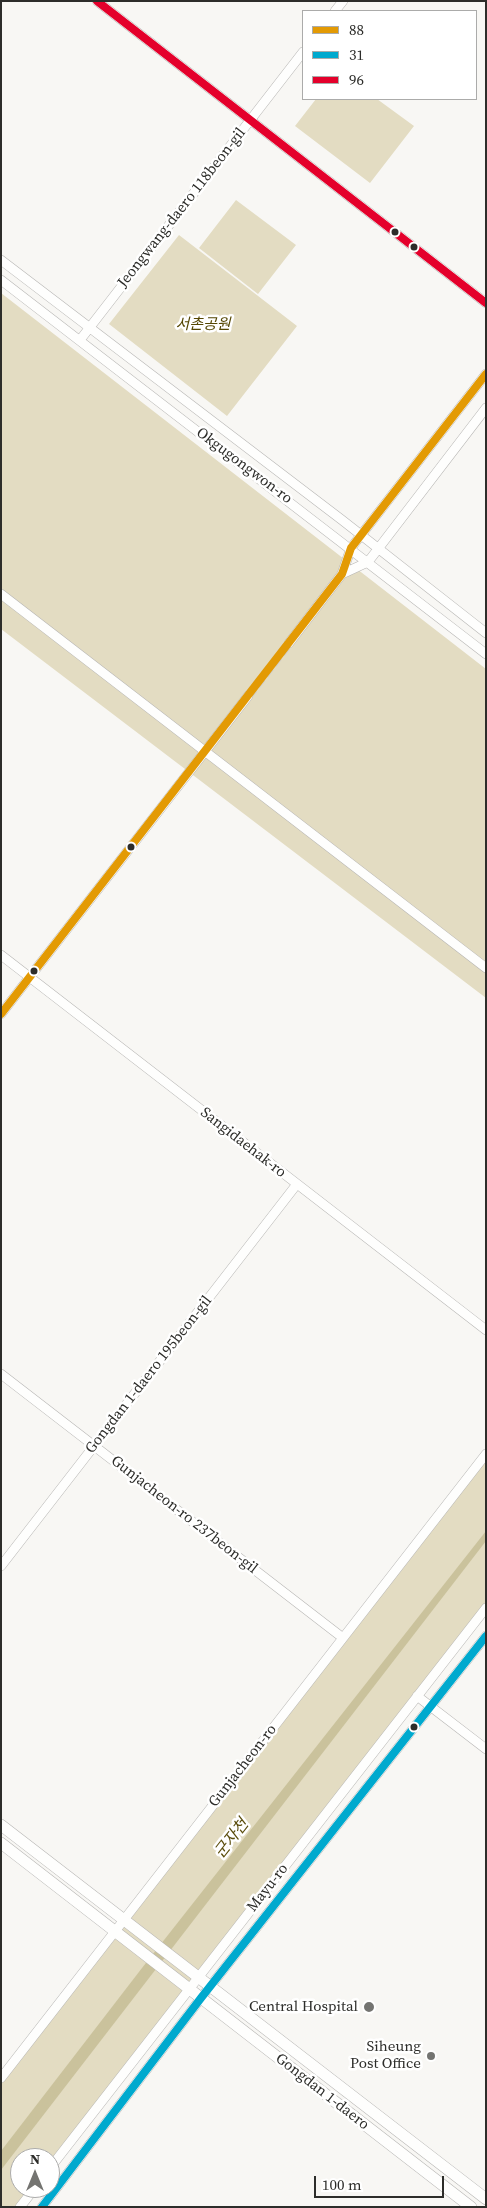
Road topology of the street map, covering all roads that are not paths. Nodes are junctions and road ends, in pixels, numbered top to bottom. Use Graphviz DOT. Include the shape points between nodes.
graph roads {
  1 [pos="97,1"];
  2 [pos="302,53"];
  3 [pos="250,120"];
  4 [pos="1,260"];
  5 [pos="1,280"];
  6 [pos="486,303"];
  7 [pos="89,328"];
  8 [pos="80,340"];
  9 [pos="486,374"];
  10 [pos="486,408"];
  11 [pos="361,535"];
  12 [pos="351,548"];
  13 [pos="378,549"];
  14 [pos="368,562"];
  15 [pos="342,574"];
  16 [pos="1,594"];
  17 [pos="486,633"];
  18 [pos="289,643"];
  19 [pos="486,654"];
  20 [pos="248,696"];
  21 [pos="205,751"];
  22 [pos="1,955"];
  23 [pos="486,968"];
  24 [pos="30,977"];
  25 [pos="1,1014"];
  26 [pos="297,1184"];
  27 [pos="486,1330"];
  28 [pos="1,1374"];
  29 [pos="94,1446"];
  30 [pos="486,1454"];
  31 [pos="1,1566"];
  32 [pos="486,1608"];
  33 [pos="486,1636"];
  34 [pos="343,1638"];
  35 [pos="417,1696"];
  36 [pos="430,1706"];
  37 [pos="486,1749"];
  38 [pos="1,1825"];
  39 [pos="1,1843"];
  40 [pos="124,1920"];
  41 [pos="116,1931"];
  42 [pos="198,1977"];
  43 [pos="210,1987"];
  44 [pos="189,1989"];
  45 [pos="201,1998"];
  46 [pos="1,2078"];
  47 [pos="60,2155"];
  48 [pos="486,2199"];
  49 [pos="42,2207"];
  50 [pos="471,2207"];
  1 -- 3 [label="street"];
  2 -- 3 [label="street, Jeongwang-daero 118beon-gil"];
  3 -- 6 [label="street"];
  3 -- 7 [label="street, Jeongwang-daero 118beon-gil"];
  4 -- 7 [label="street, Okgugongwon-ro"];
  5 -- 8 [label="street, Okgugongwon-ro"];
  7 -- 8 [label="street, Jeongwang-daero 118beon-gil"];
  7 -- 11 [label="street, Okgugongwon-ro"];
  8 -- 12 [label="street, Okgugongwon-ro"];
  9 -- 11 [label="street"];
  10 -- 13 [label="street"];
  11 -- 12 [label="street"];
  11 -- 13 [label="street, Okgugongwon-ro"];
  12 -- 14 [label="street, Okgugongwon-ro"];
  12 -- 15 [label="street"];
  13 -- 14 [label="street"];
  13 -- 17 [label="street, Okgugongwon-ro"];
  14 -- 15 [label="street"];
  14 -- 19 [label="street, Okgugongwon-ro"];
  15 -- 18 [label="street"];
  16 -- 21 [label="street"];
  20 -- 21 [label="street"];
  21 -- 23 [label="street"];
  21 -- 24 [label="street"];
  22 -- 24 [label="street, Sangidaehak-ro"];
  24 -- 25 [label="street"];
  24 -- 26 [label="street, Sangidaehak-ro"];
  26 -- 27 [label="street, Sangidaehak-ro"];
  26 -- 29 [label="street, Gongdan 1-daero 195beon-gil"];
  28 -- 29 [label="street, Gunjacheon-ro 237beon-gil"];
  29 -- 31 [label="street, Gongdan 1-daero 195beon-gil"];
  29 -- 34 [label="street, Gunjacheon-ro 237beon-gil"];
  30 -- 34 [label="street, Gunjacheon-ro"];
  32 -- 35 [label="street, Mayu-ro"];
  33 -- 36 [label="street, Mayu-ro"];
  34 -- 40 [label="street, Gunjacheon-ro"];
  35 -- 36 [label="street"];
  35 -- 42 [label="street, Mayu-ro"];
  36 -- 37 [label="street"];
  36 -- 43 [label="street, Mayu-ro"];
  38 -- 40 [label="main road"];
  39 -- 41 [label="main road"];
  40 -- 41 [label="street, Gunjacheon-ro"];
  40 -- 42 [label="main road"];
  41 -- 44 [label="main road, Gongdan 1-daero"];
  41 -- 46 [label="street, Gunjacheon-ro"];
  42 -- 43 [label="main road"];
  42 -- 44 [label="street, Mayu-ro"];
  43 -- 45 [label="street, Mayu-ro"];
  43 -- 48 [label="main road"];
  44 -- 45 [label="main road, Gongdan 1-daero"];
  44 -- 47 [label="street, Mayu-ro"];
  45 -- 49 [label="street, Mayu-ro"];
  45 -- 50 [label="main road, Gongdan 1-daero"];
}
